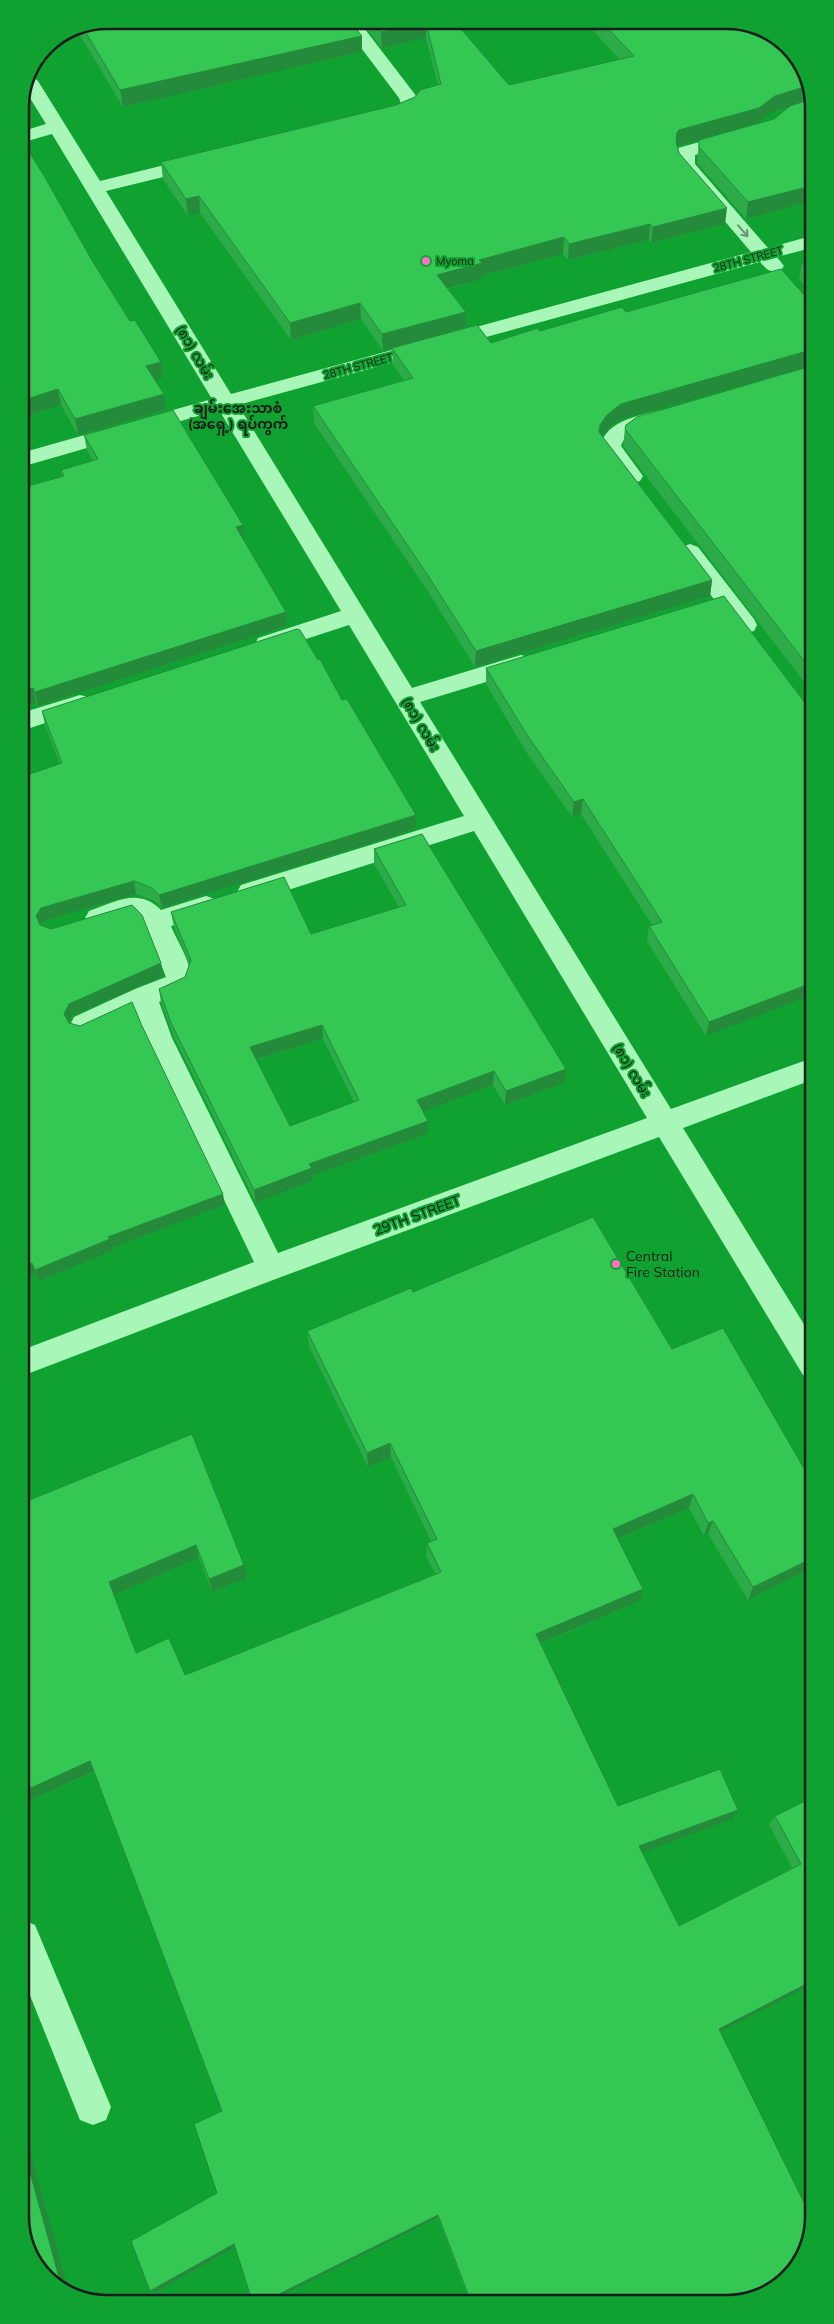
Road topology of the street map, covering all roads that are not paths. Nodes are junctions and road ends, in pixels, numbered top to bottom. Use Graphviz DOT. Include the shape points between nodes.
graph roads {
  1 [pos="356,29"];
  2 [pos="31,85"];
  3 [pos="361,123"];
  4 [pos="57,127"];
  5 [pos="755,132"];
  6 [pos="29,135"];
  7 [pos="218,158"];
  8 [pos="94,188"];
  9 [pos="805,244"];
  10 [pos="764,255"];
  11 [pos="788,282"];
  12 [pos="225,402"];
  13 [pos="682,411"];
  14 [pos="29,458"];
  15 [pos="645,493"];
  16 [pos="680,539"];
  17 [pos="727,601"];
  18 [pos="704,608"];
  19 [pos="355,615"];
  20 [pos="757,641"];
  21 [pos="244,651"];
  22 [pos="546,656"];
  23 [pos="104,695"];
  24 [pos="406,698"];
  25 [pos="29,719"];
  26 [pos="480,820"];
  27 [pos="156,921"];
  28 [pos="73,925"];
  29 [pos="144,996"];
  30 [pos="82,1026"];
  31 [pos="805,1072"];
  32 [pos="665,1123"];
  33 [pos="271,1268"];
  34 [pos="805,1353"];
  35 [pos="29,1359"];
  36 [pos="29,1951"];
  37 [pos="94,2107"];
  1 -- 3 [label="street" via="410,104 401,112"];
  2 -- 4 [label="street, (၈၁) လမ်း"];
  4 -- 6 [label="street"];
  4 -- 8 [label="street, (၈၁) လမ်း"];
  5 -- 10 [label="street, one-way" via="684,152 686,165"];
  7 -- 8 [label="street"];
  8 -- 12 [label="street, (၈၁) လမ်း"];
  9 -- 10 [label="street, 28TH STREET"];
  10 -- 11 [label="street"];
  10 -- 12 [label="street, 28TH STREET"];
  12 -- 14 [label="street, 28TH STREET"];
  12 -- 19 [label="street, (၈၁) လမ်း"];
  13 -- 15 [label="street" via="626,428 613,437 610,447"];
  16 -- 17 [label="street"];
  17 -- 18 [label="street"];
  17 -- 20 [label="street"];
  19 -- 21 [label="street"];
  19 -- 24 [label="street, (၈၁) လမ်း"];
  22 -- 24 [label="street"];
  23 -- 25 [label="street"];
  24 -- 26 [label="street, (၈၁) လမ်း"];
  26 -- 27 [label="street"];
  26 -- 32 [label="street, (၈၁) လမ်း"];
  27 -- 28 [label="street" via="138,906"];
  27 -- 29 [label="street" via="179,974 178,983"];
  29 -- 30 [label="street"];
  29 -- 33 [label="street" via="159,1038"];
  31 -- 32 [label="street, 29TH STREET"];
  32 -- 33 [label="street, 29TH STREET"];
  32 -- 34 [label="street, (၈၁) လမ်း"];
  33 -- 35 [label="street, 29TH STREET"];
  36 -- 37 [label="street"];
}
